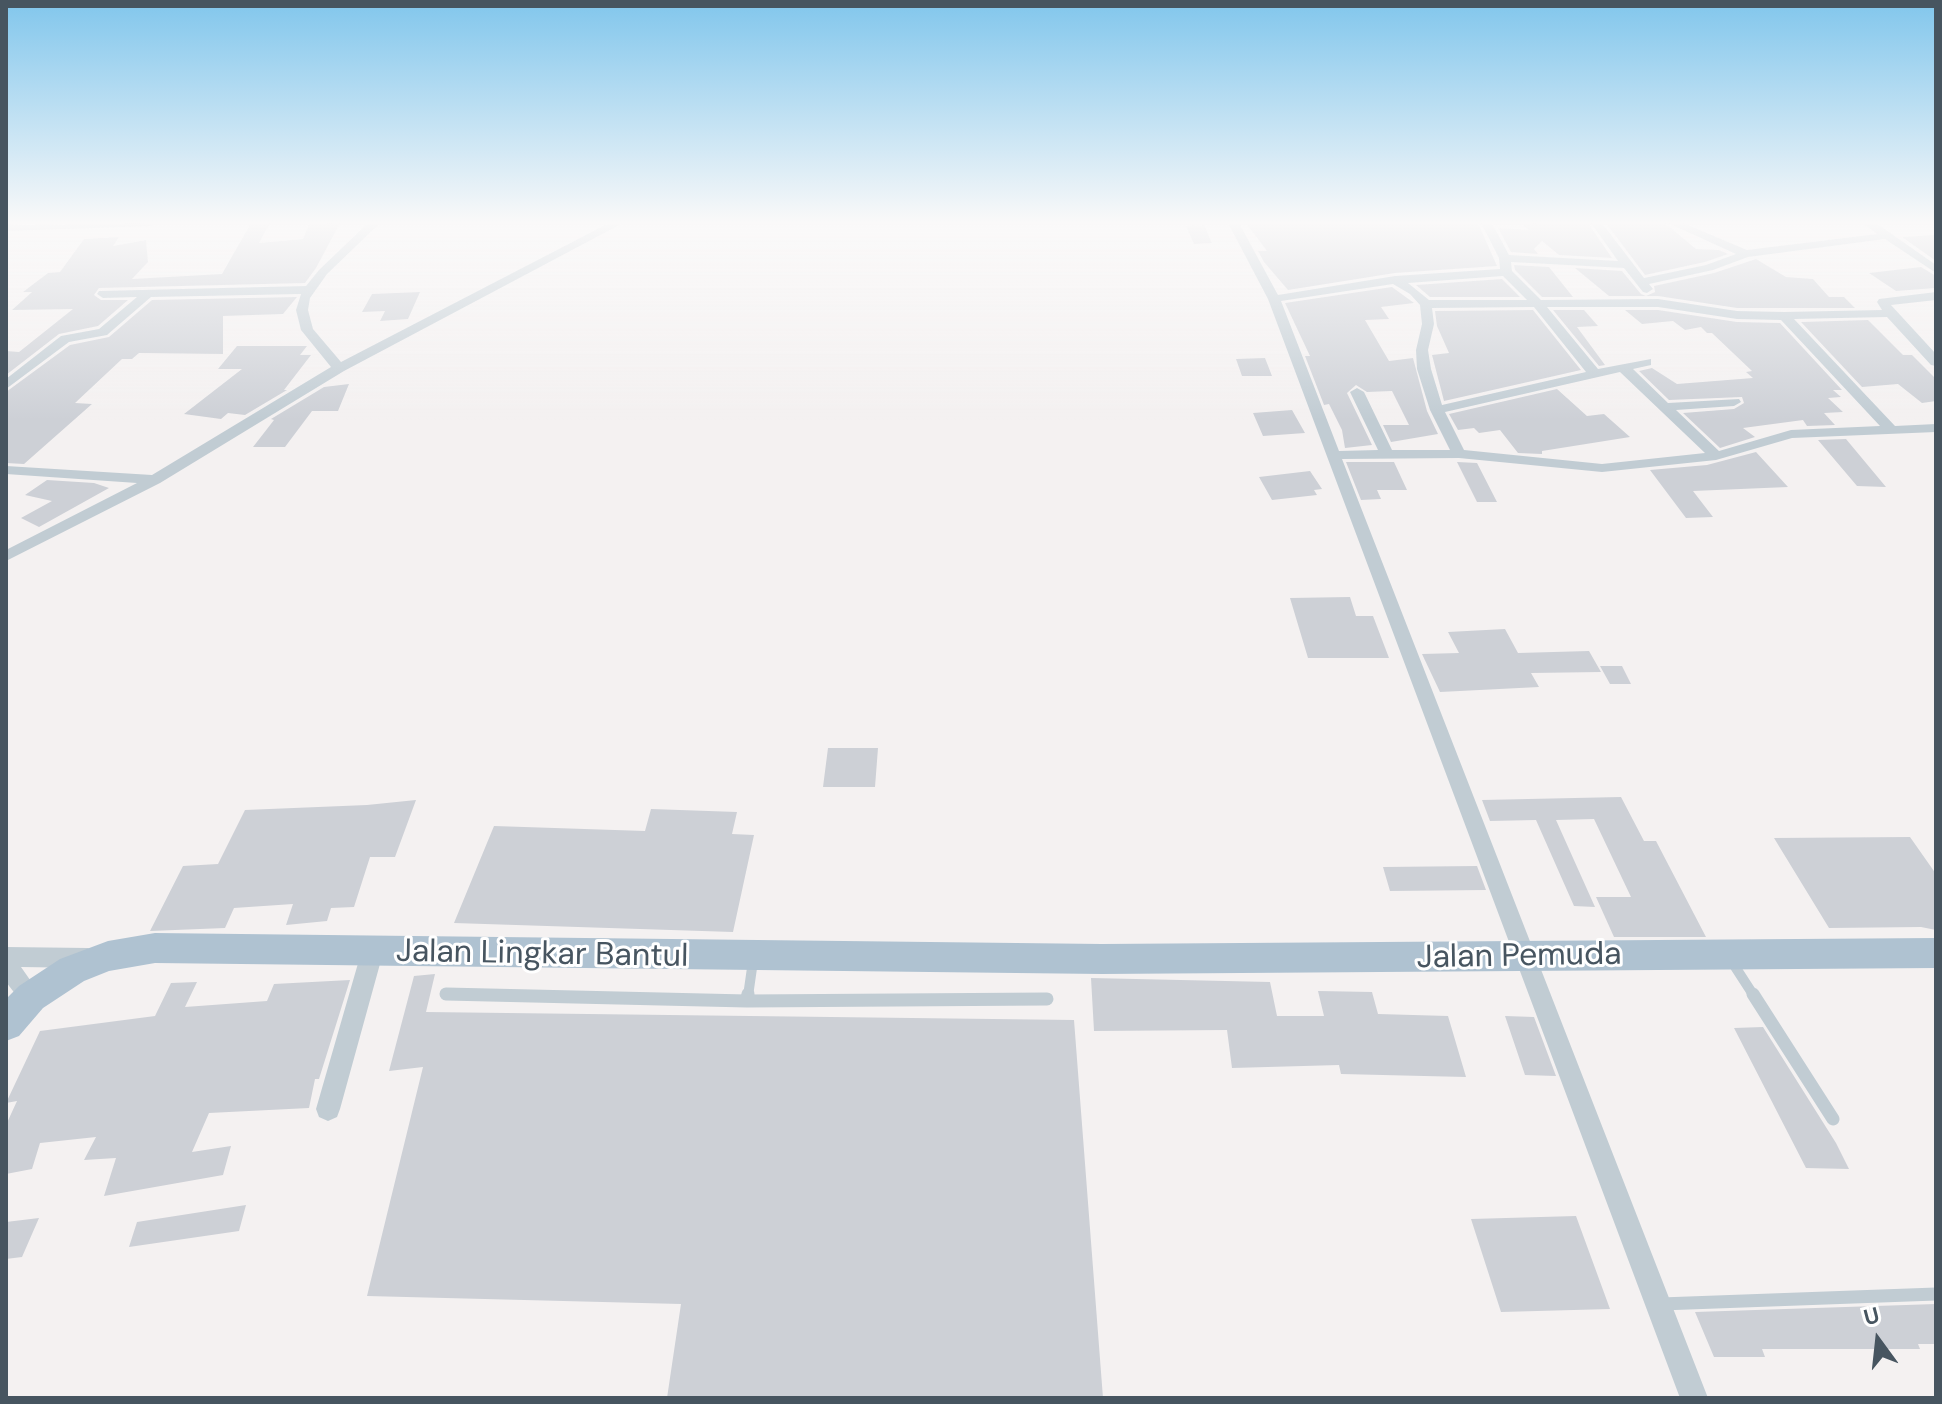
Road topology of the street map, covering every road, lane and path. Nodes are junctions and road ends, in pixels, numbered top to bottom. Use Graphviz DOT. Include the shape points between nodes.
graph roads {
  1 [pos="492,289"];
  2 [pos="1268,289"];
  3 [pos="1341,289"];
  4 [pos="1410,289"];
  5 [pos="1525,289"];
  6 [pos="1646,289"];
  7 [pos="308,290"];
  8 [pos="103,294"];
  9 [pos="146,295"];
  10 [pos="1936,296"];
  11 [pos="1274,299"];
  12 [pos="1658,303"];
  13 [pos="1426,304"];
  14 [pos="1538,304"];
  15 [pos="1890,313"];
  16 [pos="1784,316"];
  17 [pos="1646,362"];
  18 [pos="1936,362"];
  19 [pos="1623,367"];
  20 [pos="339,368"];
  21 [pos="1596,375"];
  22 [pos="6,385"];
  23 [pos="1357,392"];
  24 [pos="1734,402"];
  25 [pos="1666,407"];
  26 [pos="1437,410"];
  27 [pos="1936,428"];
  28 [pos="1891,430"];
  29 [pos="1459,454"];
  30 [pos="1333,455"];
  31 [pos="1388,456"];
  32 [pos="1716,456"];
  33 [pos="6,470"];
  34 [pos="155,480"];
  35 [pos="6,556"];
  36 [pos="372,953"];
  37 [pos="1936,953"];
  38 [pos="1728,956"];
  39 [pos="6,957"];
  40 [pos="753,957"];
  41 [pos="1526,957"];
  42 [pos="99,958"];
  43 [pos="1102,959"];
  44 [pos="6,965"];
  45 [pos="445,994"];
  46 [pos="31,997"];
  47 [pos="1047,999"];
  48 [pos="747,1001"];
  49 [pos="6,1024"];
  50 [pos="328,1109"];
  51 [pos="1833,1119"];
  52 [pos="1936,1294"];
  53 [pos="1658,1304"];
  54 [pos="1694,1398"];
  1 -- 20 [label="street"];
  2 -- 11 [label="street"];
  3 -- 11 [label="street"];
  4 -- 13 [label="street"];
  5 -- 14 [label="street"];
  6 -- 12 [label="street"];
  7 -- 9 [label="street"];
  7 -- 20 [label="street" via="302,310 305,324"];
  8 -- 9 [label="street"];
  9 -- 22 [label="street" via="103,332 65,339"];
  10 -- 15 [label="street" via="1883,302"];
  11 -- 30 [label="street"];
  12 -- 14 [label="street"];
  12 -- 16 [label="street"];
  13 -- 14 [label="street"];
  13 -- 26 [label="street" via="1422,350"];
  14 -- 21 [label="street"];
  15 -- 16 [label="street"];
  15 -- 18 [label="street"];
  16 -- 28 [label="street"];
  17 -- 19 [label="street"];
  19 -- 21 [label="street"];
  19 -- 25 [label="street"];
  20 -- 34 [label="street"];
  21 -- 26 [label="street"];
  23 -- 31 [label="street"];
  24 -- 25 [label="street"];
  25 -- 32 [label="street"];
  26 -- 29 [label="street"];
  27 -- 28 [label="street"];
  28 -- 32 [label="street" via="1791,434"];
  29 -- 31 [label="street"];
  29 -- 32 [label="street" via="1602,468"];
  30 -- 31 [label="street"];
  30 -- 41 [label="street"];
  33 -- 34 [label="street"];
  34 -- 35 [label="street"];
  36 -- 40 [label="main road, Jalan Lingkar Bantul"];
  36 -- 42 [label="main road, Jalan Lingkar Bantul" via="177,947"];
  36 -- 50 [label="street"];
  37 -- 38 [label="main road, Jalan Pemuda"];
  38 -- 41 [label="main road, Jalan Pemuda"];
  38 -- 51 [label="lane"];
  39 -- 42 [label="street"];
  40 -- 43 [label="main road, Jalan Lingkar Bantul"];
  40 -- 48 [label="lane"];
  41 -- 43 [label="main road, Jalan Pemuda"];
  41 -- 53 [label="street"];
  42 -- 46 [label="main road, Jalan Lingkar Bantul"];
  44 -- 46 [label="street"];
  45 -- 48 [label="lane"];
  46 -- 49 [label="main road, Jalan Lingkar Bantul"];
  47 -- 48 [label="lane"];
  52 -- 53 [label="lane"];
  53 -- 54 [label="street"];
}
